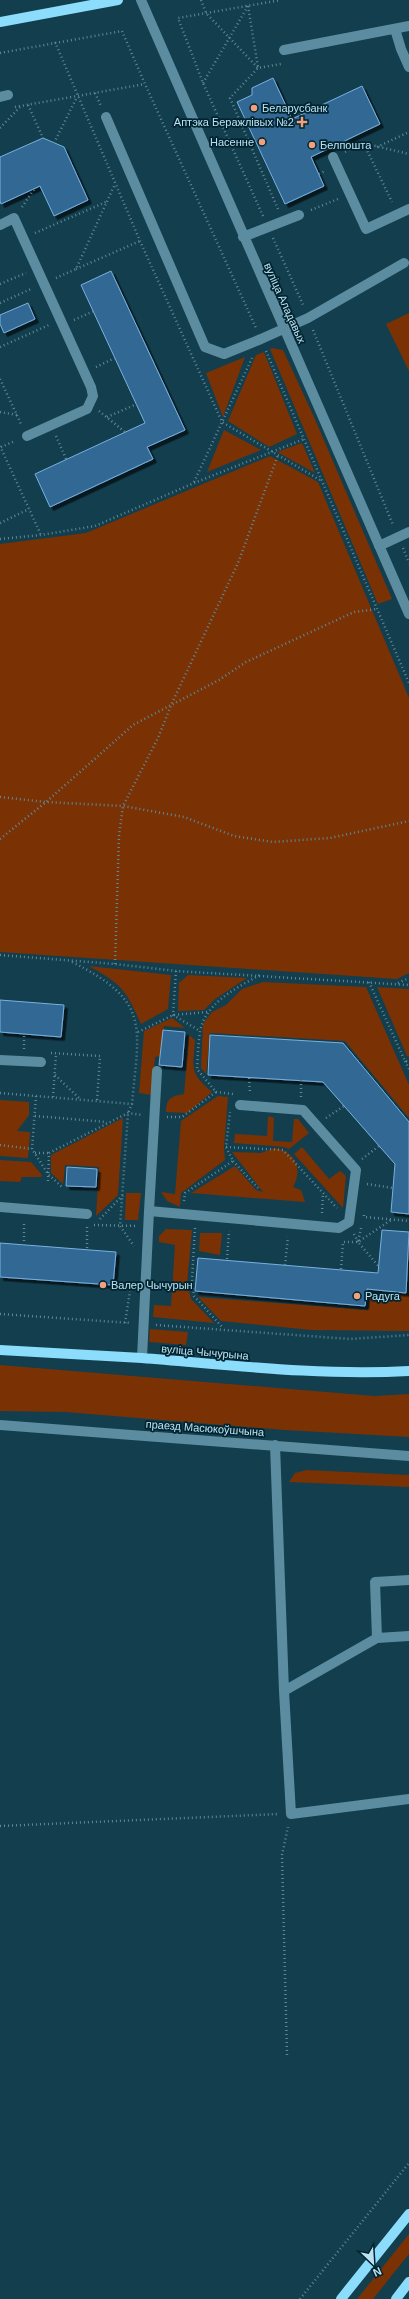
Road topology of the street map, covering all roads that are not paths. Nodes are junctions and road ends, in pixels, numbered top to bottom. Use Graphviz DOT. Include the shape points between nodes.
graph roads {
  1 [pos="118,0"];
  2 [pos="141,0"];
  3 [pos="0,22"];
  4 [pos="409,26"];
  5 [pos="395,29"];
  6 [pos="284,50"];
  7 [pos="409,67"];
  8 [pos="106,117"];
  9 [pos="333,157"];
  10 [pos="409,209"];
  11 [pos="299,215"];
  12 [pos="0,224"];
  13 [pos="243,237"];
  14 [pos="404,263"];
  15 [pos="283,329"];
  16 [pos="27,436"];
  17 [pos="409,532"];
  18 [pos="379,546"];
  19 [pos="409,614"];
  20 [pos="42,1057"];
  21 [pos="0,1060"];
  22 [pos="157,1070"];
  23 [pos="235,1103"];
  24 [pos="0,1207"];
  25 [pos="149,1211"];
  26 [pos="87,1214"];
  27 [pos="0,1350"];
  28 [pos="142,1358"];
  29 [pos="409,1371"];
  30 [pos="0,1425"];
  31 [pos="275,1445"];
  32 [pos="409,1456"];
  33 [pos="409,1580"];
  34 [pos="409,1636"];
  35 [pos="376,1638"];
  36 [pos="284,1691"];
  37 [pos="409,1799"];
  38 [pos="409,2214"];
  39 [pos="409,2282"];
  40 [pos="340,2299"];
  41 [pos="396,2299"];
  1 -- 3 [label="main road"];
  2 -- 13 [label="street, вуліца Аладавых"];
  4 -- 5 [label="street"];
  5 -- 6 [label="street"];
  5 -- 7 [label="street"];
  8 -- 15 [label="street" via="204,347 224,354"];
  9 -- 10 [label="street" via="366,229"];
  11 -- 13 [label="street"];
  12 -- 16 [label="street" via="14,218 93,396 87,409"];
  13 -- 15 [label="street, вуліца Аладавых"];
  14 -- 15 [label="street" via="308,318"];
  15 -- 18 [label="street, вуліца Аладавых"];
  17 -- 18 [label="street"];
  18 -- 19 [label="street, вуліца Аладавых"];
  20 -- 21 [label="street"];
  22 -- 25 [label="street"];
  23 -- 25 [label="street" via="303,1110 356,1170 349,1222 338,1228"];
  24 -- 26 [label="street"];
  25 -- 28 [label="street"];
  27 -- 28 [label="main road, вуліца Чычурына"];
  28 -- 29 [label="main road, вуліца Чычурына" via="264,1369"];
  30 -- 31 [label="street, праезд Масюкоўшчына"];
  31 -- 32 [label="street, праезд Масюкоўшчына"];
  31 -- 36 [label="street"];
  33 -- 35 [label="street" via="374,1582"];
  34 -- 35 [label="street"];
  35 -- 36 [label="street"];
  36 -- 37 [label="street" via="291,1814"];
  38 -- 40 [label="main road"];
  39 -- 41 [label="main road"];
}
